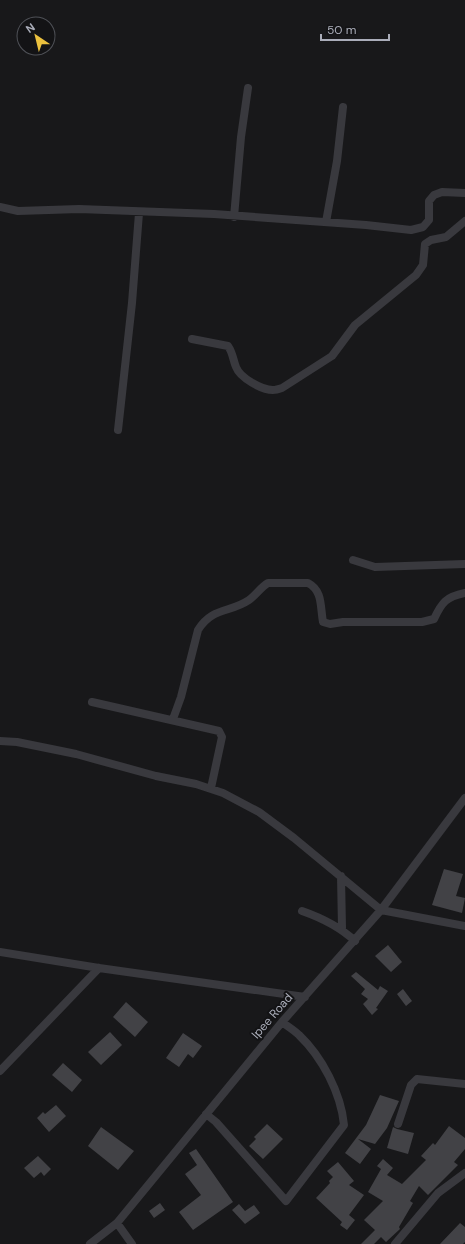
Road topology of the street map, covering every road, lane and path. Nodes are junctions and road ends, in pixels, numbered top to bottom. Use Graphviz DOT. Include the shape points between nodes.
graph roads {
  1 [pos="248,88"];
  2 [pos="343,107"];
  3 [pos="465,193"];
  4 [pos="0,207"];
  5 [pos="139,212"];
  6 [pos="234,217"];
  7 [pos="465,221"];
  8 [pos="326,222"];
  9 [pos="192,339"];
  10 [pos="118,430"];
  11 [pos="353,560"];
  12 [pos="465,564"];
  13 [pos="465,593"];
  14 [pos="92,702"];
  15 [pos="173,720"];
  16 [pos="0,741"];
  17 [pos="211,788"];
  18 [pos="464,803"];
  19 [pos="341,876"];
  20 [pos="380,910"];
  21 [pos="302,911"];
  22 [pos="465,926"];
  23 [pos="342,928"];
  24 [pos="355,940"];
  25 [pos="0,952"];
  26 [pos="99,968"];
  27 [pos="304,997"];
  28 [pos="282,1022"];
  29 [pos="0,1072"];
  30 [pos="465,1084"];
  31 [pos="206,1114"];
  32 [pos="398,1124"];
  33 [pos="465,1173"];
  34 [pos="116,1223"];
  35 [pos="90,1244"];
  36 [pos="132,1244"];
  37 [pos="395,1244"];
  1 -- 6 [label="street" via="240,137"];
  2 -- 8 [label="street"];
  3 -- 8 [label="street" via="442,192 434,195 429,201 429,220 423,227 411,230"];
  4 -- 5 [label="street" via="18,211 79,209"];
  5 -- 6 [label="street"];
  5 -- 10 [label="street"];
  6 -- 8 [label="street"];
  7 -- 9 [label="street" via="446,237 425,244 423,265 416,275 355,325 332,356 282,388 262,388 242,375 236,368 228,346"];
  11 -- 12 [label="street" via="375,567"];
  13 -- 15 [label="street" via="443,602 434,619 422,622 330,624 323,622 319,594 313,585 308,582 268,582 249,600 214,613 203,622 198,630"];
  14 -- 15 [label="street"];
  15 -- 17 [label="street" via="219,731 222,737"];
  16 -- 17 [label="street" via="76,754"];
  17 -- 19 [label="street" via="259,812"];
  18 -- 20 [label="street, Ipee Road"];
  19 -- 20 [label="street"];
  19 -- 23 [label="street"];
  20 -- 22 [label="street"];
  20 -- 24 [label="street, Ipee Road"];
  21 -- 23 [label="street"];
  23 -- 24 [label="street"];
  24 -- 27 [label="street, Ipee Road"];
  25 -- 26 [label="street"];
  26 -- 27 [label="street"];
  26 -- 29 [label="street"];
  27 -- 28 [label="street, Ipee Road"];
  28 -- 31 [label="street, Ipee Road"];
  28 -- 31 [label="street" via="299,1034 323,1066 342,1109 344,1125 286,1201"];
  30 -- 32 [label="street" via="416,1079 411,1085"];
  31 -- 34 [label="street, Ipee Road"];
  33 -- 37 [label="street" via="438,1193"];
  34 -- 35 [label="street, Ipee Road"];
  34 -- 36 [label="street"];
}
